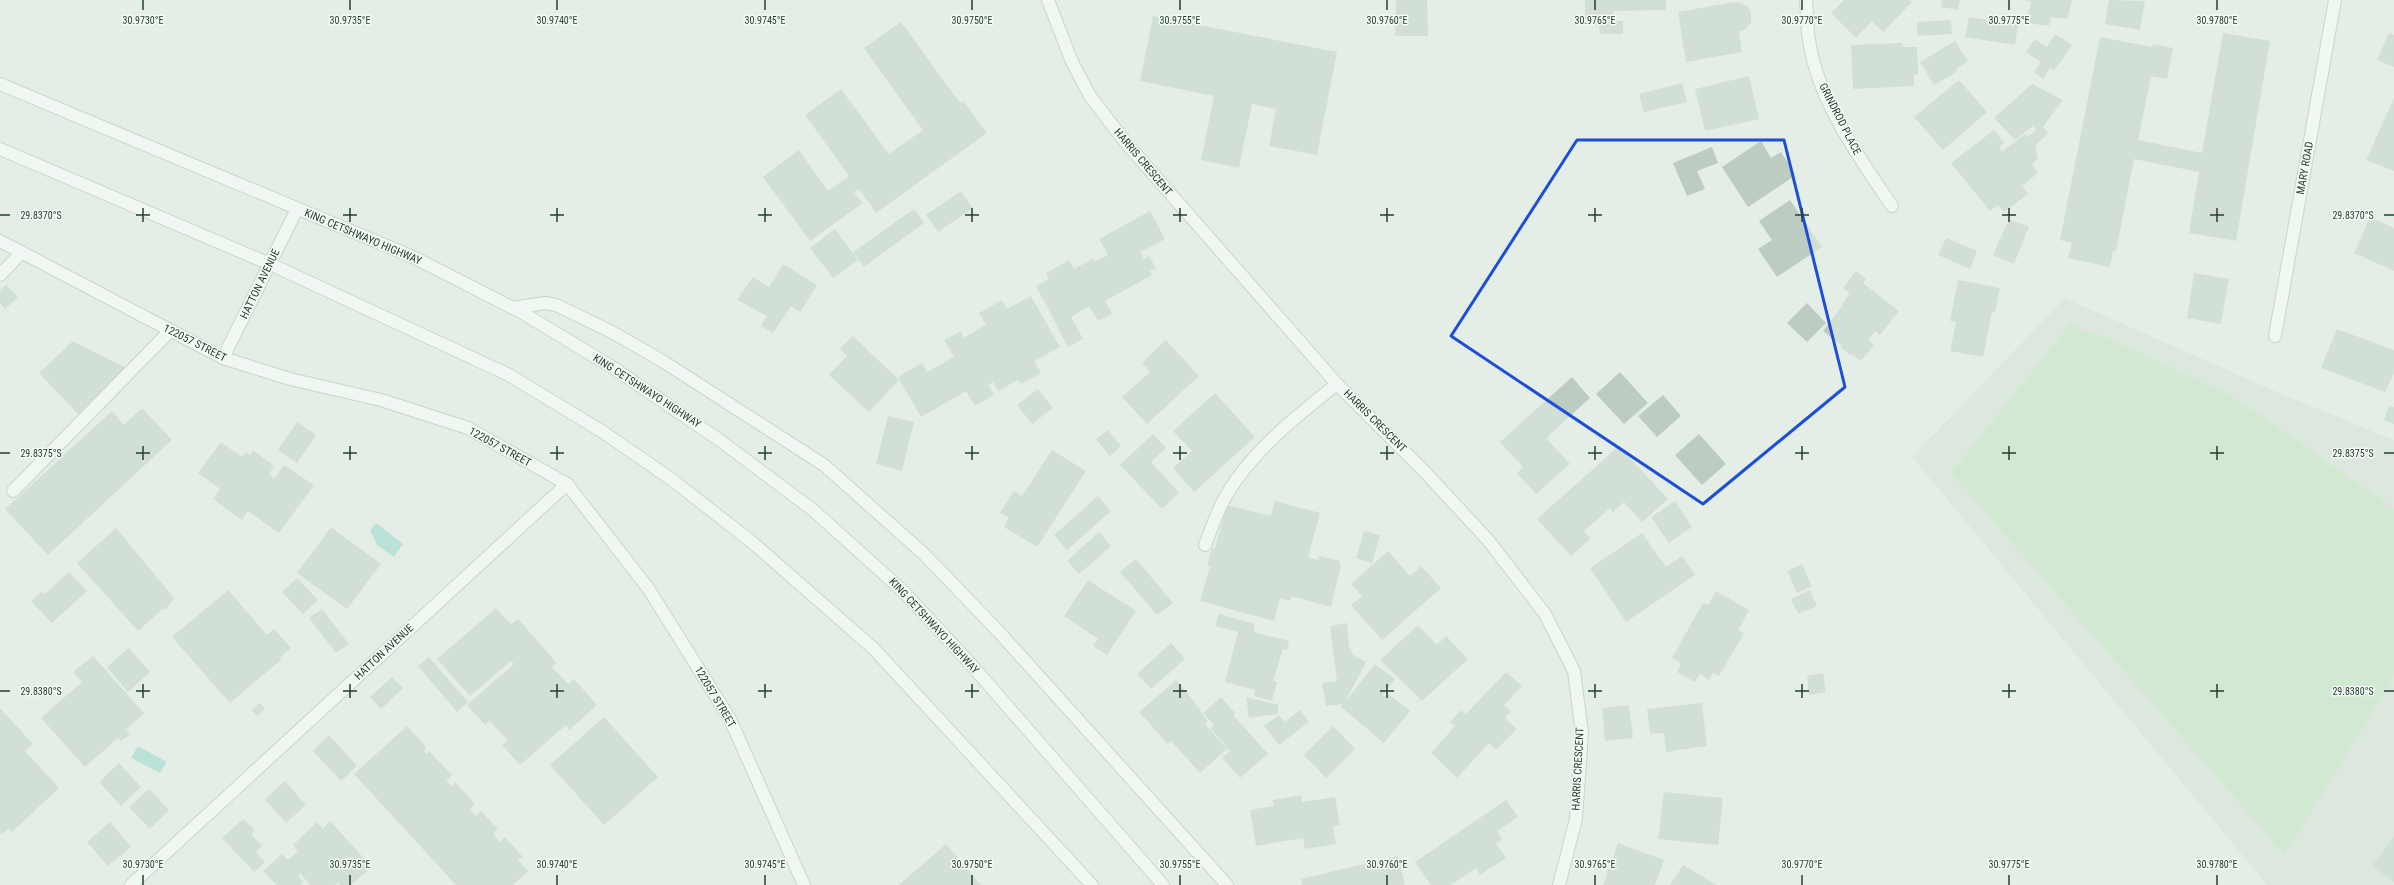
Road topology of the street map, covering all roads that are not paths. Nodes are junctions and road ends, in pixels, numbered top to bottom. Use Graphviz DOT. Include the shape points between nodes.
graph roads {
  1 [pos="1048,0"];
  2 [pos="1806,0"];
  3 [pos="2335,0"];
  4 [pos="0,84"];
  5 [pos="0,149"];
  6 [pos="1892,206"];
  7 [pos="297,210"];
  8 [pos="0,241"];
  9 [pos="22,252"];
  10 [pos="270,264"];
  11 [pos="0,275"];
  12 [pos="513,308"];
  13 [pos="170,331"];
  14 [pos="2275,336"];
  15 [pos="223,358"];
  16 [pos="1337,384"];
  17 [pos="566,484"];
  18 [pos="14,491"];
  19 [pos="1205,545"];
  20 [pos="131,885"];
  21 [pos="804,885"];
  22 [pos="1092,885"];
  23 [pos="1163,885"];
  24 [pos="1227,885"];
  25 [pos="1559,885"];
  1 -- 16 [label="street, HARRIS CRESCENT" via="1072,62 1094,102 1161,185"];
  2 -- 6 [label="street, GRINDROD PLACE" via="1809,40 1819,76 1836,117 1858,156"];
  3 -- 14 [label="street, MARY ROAD"];
  4 -- 7 [label="street, KING CETSHWAYO HIGHWAY"];
  5 -- 10 [label="street"];
  7 -- 10 [label="street, HATTON AVENUE"];
  7 -- 12 [label="street, KING CETSHWAYO HIGHWAY" via="410,256"];
  8 -- 9 [label="street, 122057 STREET"];
  9 -- 11 [label="street"];
  9 -- 13 [label="street, 122057 STREET"];
  10 -- 15 [label="street, HATTON AVENUE"];
  10 -- 22 [label="street" via="509,375 603,432 671,479 753,543 874,649"];
  12 -- 23 [label="street, KING CETSHWAYO HIGHWAY" via="612,368 718,439 824,520 903,591 968,661"];
  12 -- 24 [label="street" via="545,303 556,305 612,332 664,362 824,464 924,554 977,609"];
  13 -- 15 [label="street, 122057 STREET"];
  13 -- 18 [label="street"];
  15 -- 17 [label="street, 122057 STREET" via="290,379 382,400 468,428"];
  16 -- 19 [label="street" via="1299,414 1242,474 1227,494"];
  16 -- 25 [label="street, HARRIS CRESCENT" via="1425,472 1488,540 1545,614 1574,671 1582,741 1576,819"];
  17 -- 20 [label="street, HATTON AVENUE"];
  17 -- 21 [label="street, 122057 STREET" via="648,588 730,719"];
}
